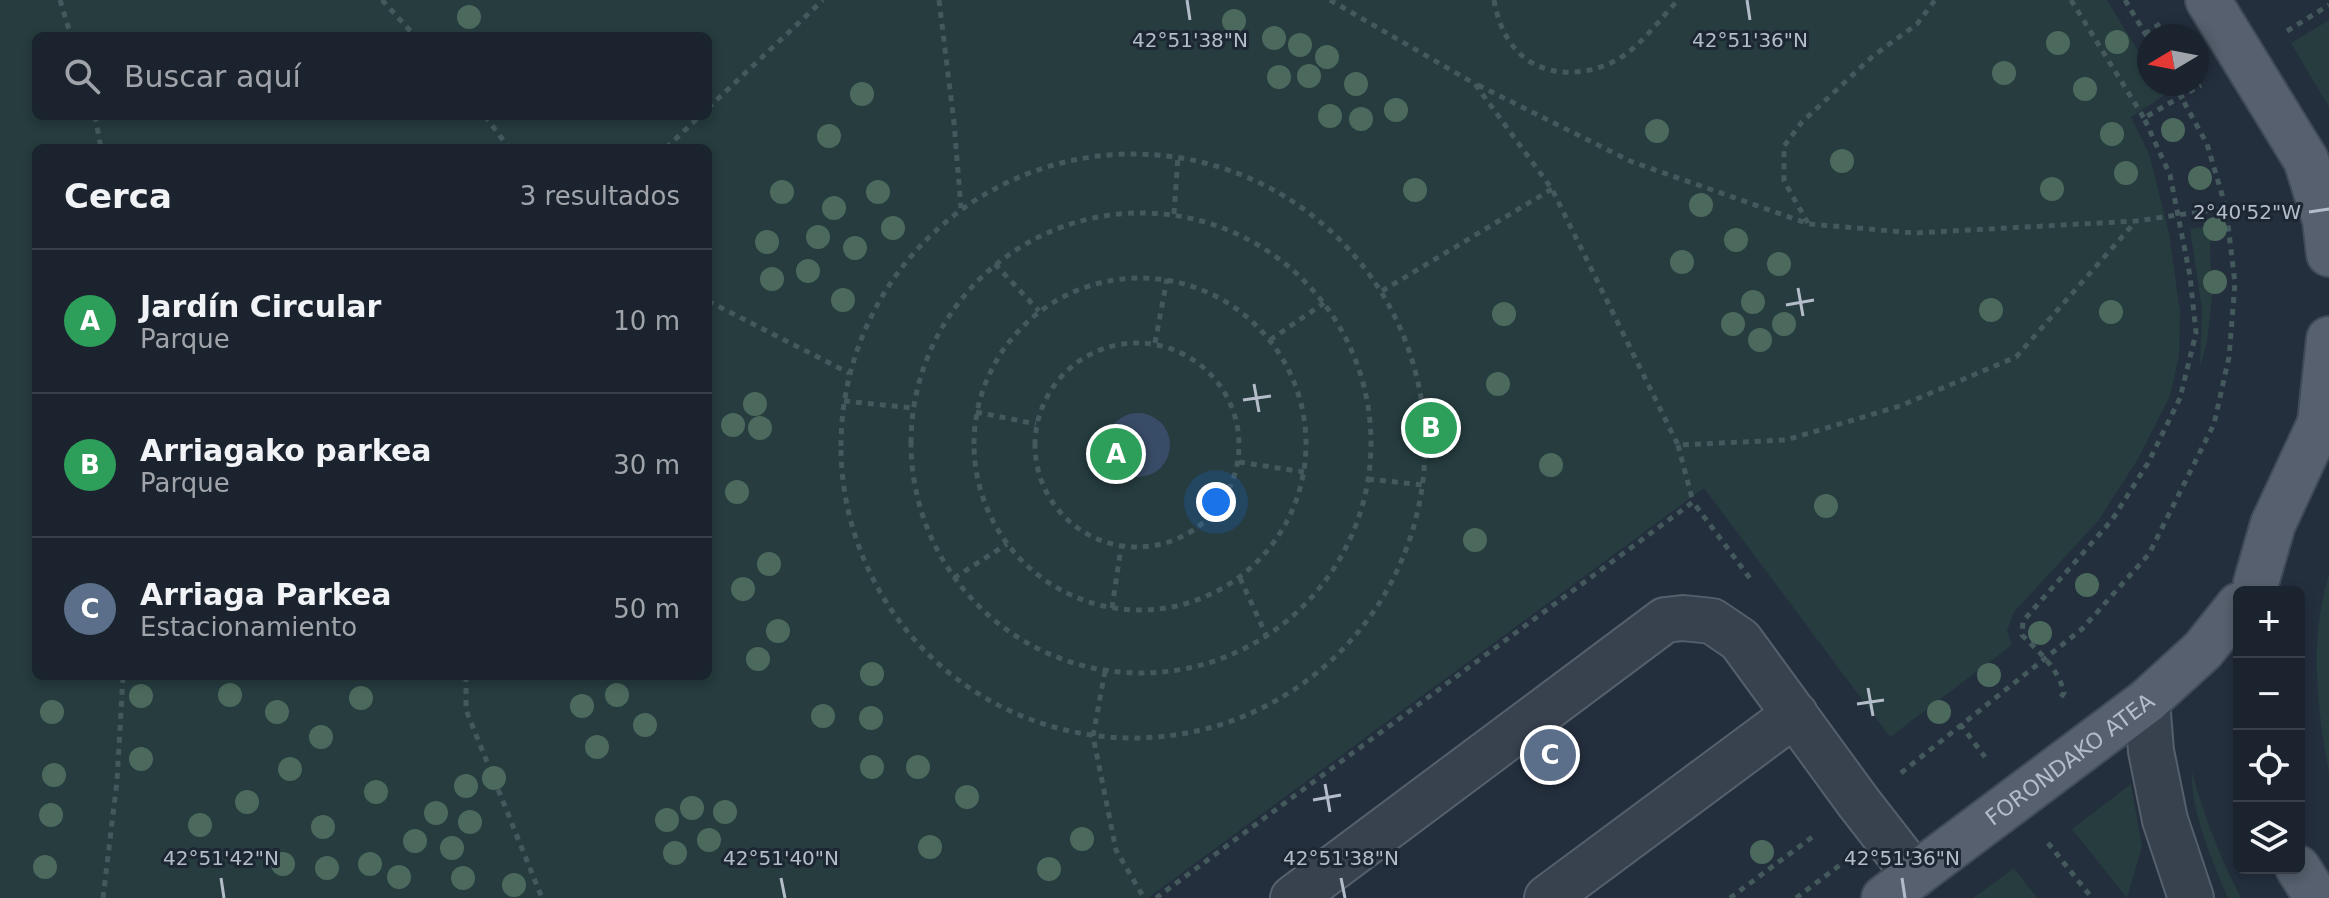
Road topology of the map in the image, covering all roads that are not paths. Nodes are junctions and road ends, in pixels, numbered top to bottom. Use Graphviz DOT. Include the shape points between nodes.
graph roads {
  1 [pos="2208,0"];
  2 [pos="2329,254"];
  3 [pos="2329,339"];
  4 [pos="2324,416"];
  5 [pos="2252,586"];
  6 [pos="2233,614"];
  7 [pos="2147,701"];
  8 [pos="1795,714"];
  9 [pos="2302,874"];
  10 [pos="1900,886"];
  11 [pos="1293,898"];
  12 [pos="1547,898"];
  13 [pos="2191,898"];
  14 [pos="2317,898"];
  1 -- 2 [label="main road" via="2306,160 2325,220"];
  3 -- 4 [label="main road"];
  4 -- 5 [label="main road" via="2273,524"];
  6 -- 7 [label="main road, FORONDAKO ATEA" via="2203,650"];
  7 -- 10 [label="main road, FORONDAKO ATEA"];
  7 -- 13 [label="lane" via="2165,820"];
  8 -- 10 [label="lane" via="1883,834"];
  8 -- 11 [label="lane" via="1740,640 1712,621 1665,620"];
  8 -- 12 [label="lane"];
  9 -- 14 [label="main road"];
}
